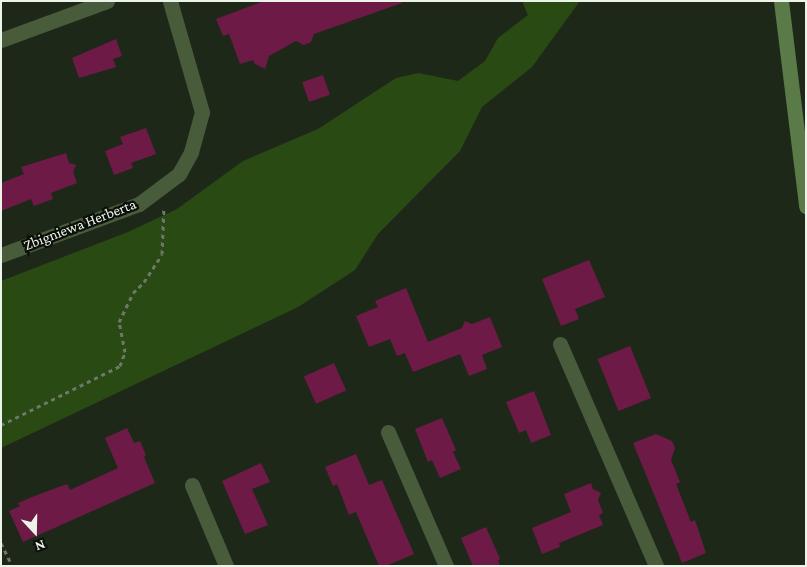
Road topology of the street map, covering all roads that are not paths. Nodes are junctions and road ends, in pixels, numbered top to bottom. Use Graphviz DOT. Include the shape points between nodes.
graph roads {
  1 [pos="107,1"];
  2 [pos="170,1"];
  3 [pos="781,1"];
  4 [pos="1,40"];
  5 [pos="806,206"];
  6 [pos="1,255"];
  7 [pos="560,344"];
  8 [pos="388,432"];
  9 [pos="192,485"];
  10 [pos="226,566"];
  11 [pos="446,566"];
  12 [pos="656,566"];
  1 -- 4 [label="street"];
  2 -- 6 [label="street, Zbigniewa Herberta" via="202,112 191,152 179,174 139,204"];
  3 -- 5 [label="main road"];
  7 -- 12 [label="street"];
  8 -- 11 [label="street"];
  9 -- 10 [label="street"];
}
